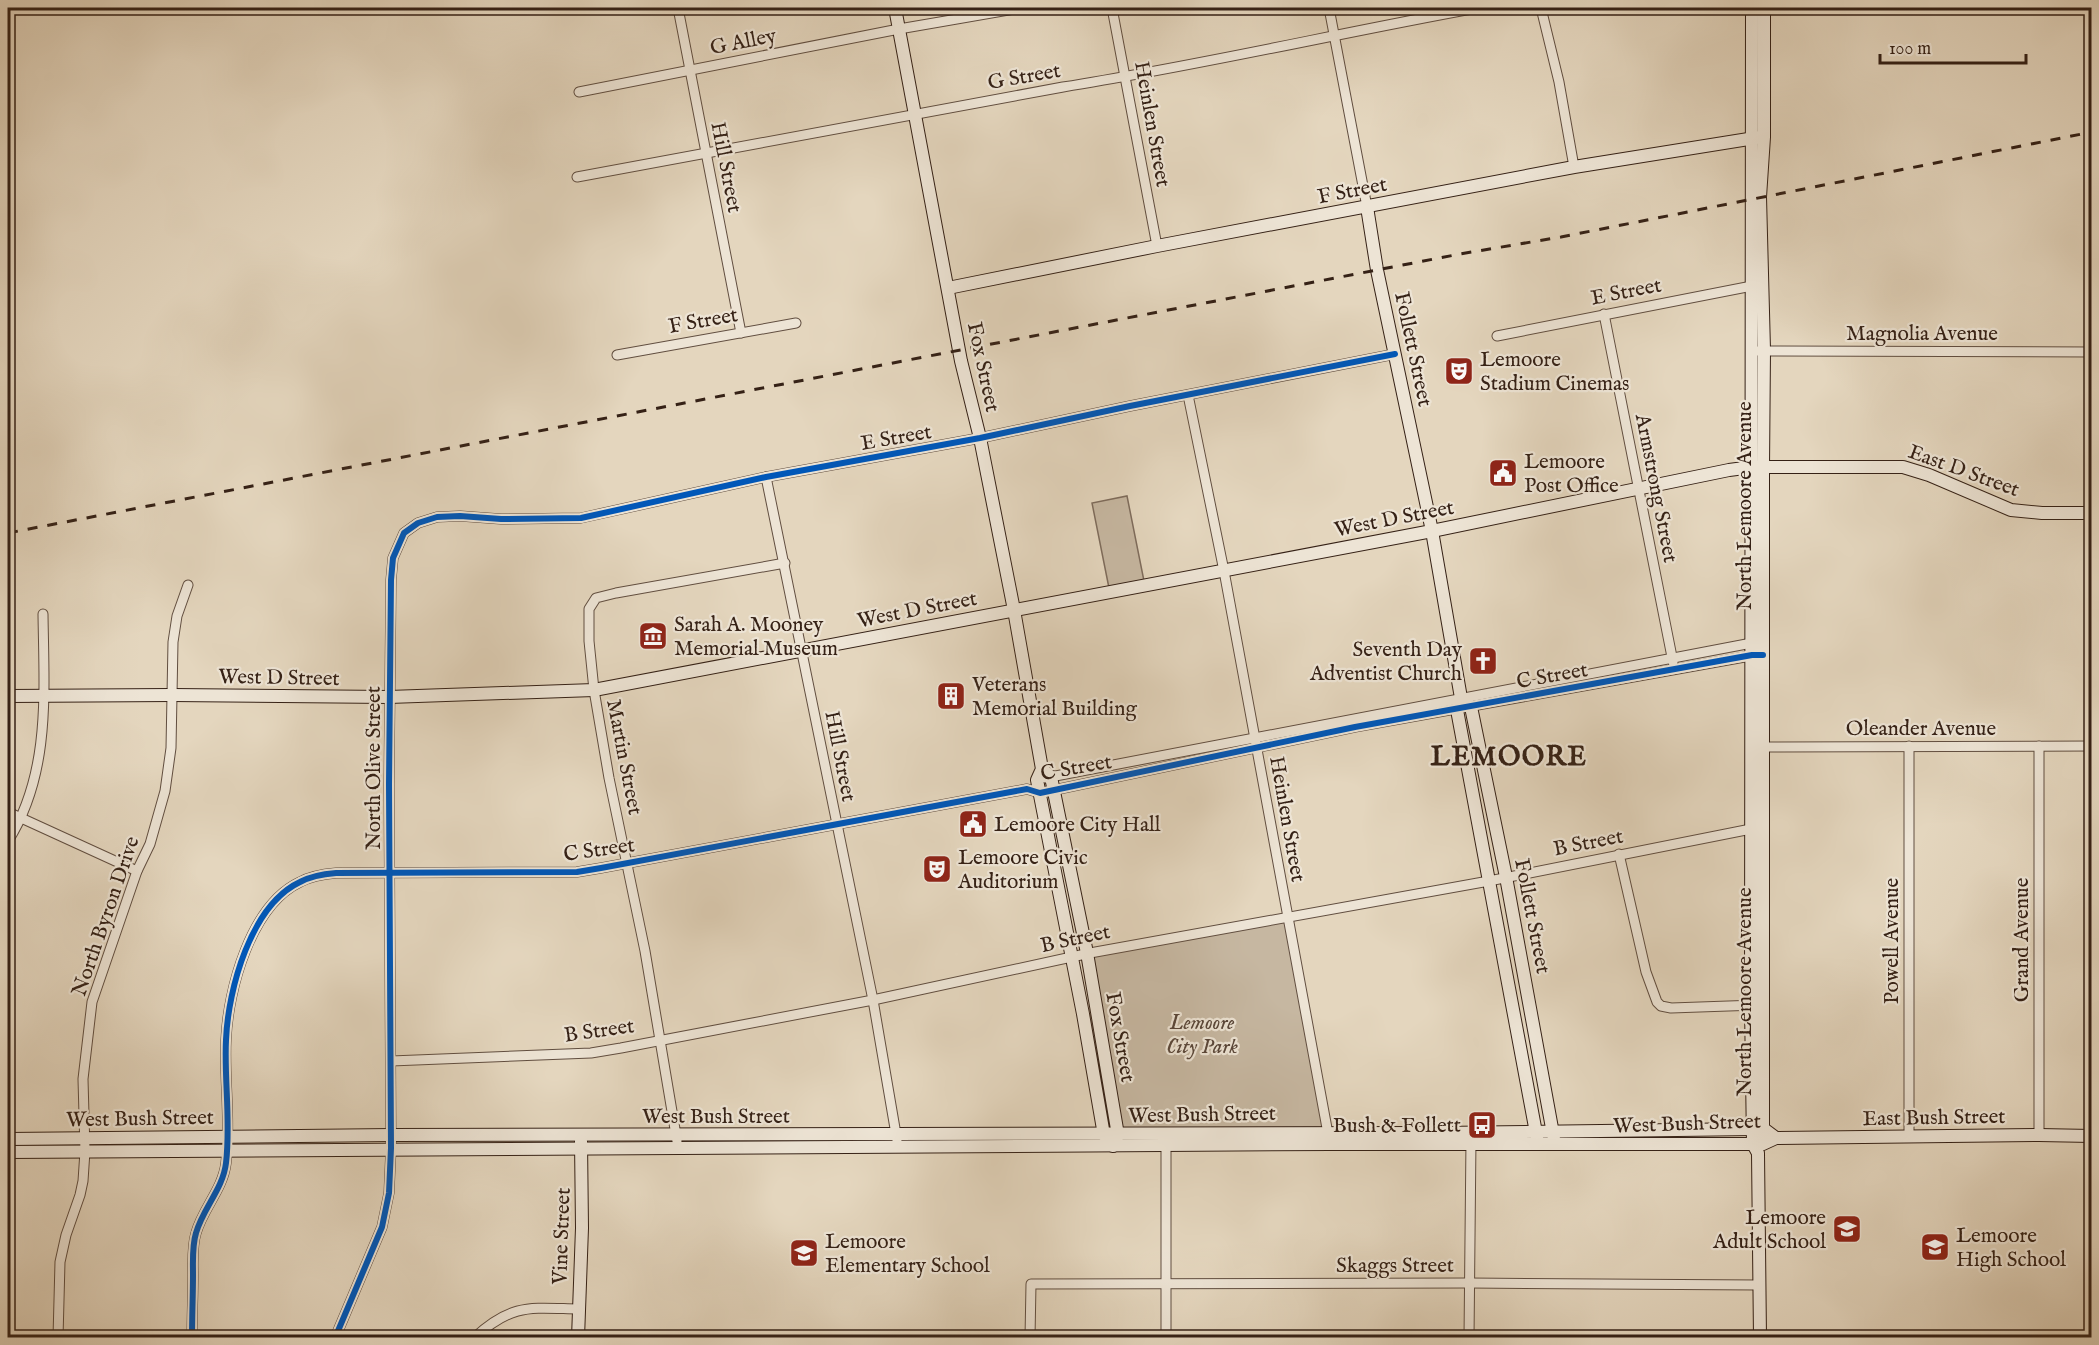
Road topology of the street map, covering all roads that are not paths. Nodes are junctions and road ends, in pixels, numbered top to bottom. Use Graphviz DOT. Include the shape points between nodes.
graph roads {
  1 [pos="678,8"];
  2 [pos="895,8"];
  3 [pos="1021,8"];
  4 [pos="1112,8"];
  5 [pos="1329,8"];
  6 [pos="1477,8"];
  7 [pos="1541,8"];
  8 [pos="1752,8"];
  9 [pos="1764,8"];
  10 [pos="899,29"];
  11 [pos="1335,34"];
  12 [pos="689,70"];
  13 [pos="1126,77"];
  14 [pos="579,92"];
  15 [pos="915,115"];
  16 [pos="1758,137"];
  17 [pos="705,153"];
  18 [pos="1574,167"];
  19 [pos="577,177"];
  20 [pos="1367,207"];
  21 [pos="1157,246"];
  22 [pos="1758,285"];
  23 [pos="948,288"];
  24 [pos="1604,314"];
  25 [pos="796,323"];
  26 [pos="741,333"];
  27 [pos="1497,336"];
  28 [pos="1759,350"];
  29 [pos="2091,352"];
  30 [pos="1395,354"];
  31 [pos="617,356"];
  32 [pos="1188,395"];
  33 [pos="980,438"];
  34 [pos="1757,467"];
  35 [pos="766,477"];
  36 [pos="1638,489"];
  37 [pos="2091,513"];
  38 [pos="1432,531"];
  39 [pos="404,533"];
  40 [pos="785,562"];
  41 [pos="1224,571"];
  42 [pos="188,585"];
  43 [pos="1014,610"];
  44 [pos="44,614"];
  45 [pos="1758,649"];
  46 [pos="802,651"];
  47 [pos="1672,658"];
  48 [pos="1674,670"];
  49 [pos="594,690"];
  50 [pos="45,695"];
  51 [pos="172,695"];
  52 [pos="8,696"];
  53 [pos="389,697"];
  54 [pos="1463,705"];
  55 [pos="1255,738"];
  56 [pos="1909,746"];
  57 [pos="2039,746"];
  58 [pos="2091,746"];
  59 [pos="1757,747"];
  60 [pos="1257,748"];
  61 [pos="1040,782"];
  62 [pos="1054,791"];
  63 [pos="8,812"];
  64 [pos="20,818"];
  65 [pos="836,824"];
  66 [pos="1757,827"];
  67 [pos="8,841"];
  68 [pos="1619,854"];
  69 [pos="626,863"];
  70 [pos="136,871"];
  71 [pos="390,873"];
  72 [pos="1506,877"];
  73 [pos="1489,880"];
  74 [pos="1287,916"];
  75 [pos="1087,953"];
  76 [pos="1072,957"];
  77 [pos="873,1000"];
  78 [pos="1758,1006"];
  79 [pos="658,1039"];
  80 [pos="391,1061"];
  81 [pos="1759,1129"];
  82 [pos="1537,1132"];
  83 [pos="1554,1132"];
  84 [pos="1471,1133"];
  85 [pos="391,1135"];
  86 [pos="896,1135"];
  87 [pos="1104,1135"];
  88 [pos="2039,1135"];
  89 [pos="581,1136"];
  90 [pos="675,1136"];
  91 [pos="2091,1136"];
  92 [pos="1909,1137"];
  93 [pos="1329,1138"];
  94 [pos="1776,1138"];
  95 [pos="8,1139"];
  96 [pos="1166,1140"];
  97 [pos="1116,1141"];
  98 [pos="227,1143"];
  99 [pos="85,1145"];
  100 [pos="1538,1145"];
  101 [pos="1471,1146"];
  102 [pos="1554,1146"];
  103 [pos="1758,1147"];
  104 [pos="392,1148"];
  105 [pos="899,1148"];
  106 [pos="581,1149"];
  107 [pos="678,1149"];
  108 [pos="8,1152"];
  109 [pos="1166,1283"];
  110 [pos="1469,1283"];
  111 [pos="1758,1285"];
  112 [pos="578,1309"];
  113 [pos="58,1338"];
  114 [pos="192,1338"];
  115 [pos="335,1338"];
  116 [pos="474,1338"];
  117 [pos="578,1338"];
  118 [pos="1030,1338"];
  119 [pos="1166,1338"];
  120 [pos="1469,1338"];
  121 [pos="1760,1338"];
  1 -- 12 [label="street, Hill Street"];
  2 -- 10 [label="street, Fox Street"];
  3 -- 10 [label="street, G Alley"];
  4 -- 13 [label="street, Heinlen Street"];
  5 -- 11 [label="street, Follett Street"];
  6 -- 11 [label="street, G Street"];
  7 -- 18 [label="street"];
  8 -- 16 [label="street, North Lemoore Avenue"];
  9 -- 16 [label="street, North Lemoore Avenue"];
  10 -- 12 [label="street, G Alley"];
  10 -- 15 [label="street, Fox Street"];
  11 -- 13 [label="street, G Street"];
  11 -- 20 [label="street, Follett Street"];
  12 -- 14 [label="street, G Alley"];
  12 -- 17 [label="street, Hill Street"];
  13 -- 15 [label="street, G Street"];
  13 -- 21 [label="street, Heinlen Street"];
  15 -- 17 [label="street, G Street"];
  15 -- 23 [label="street, Fox Street"];
  16 -- 18 [label="street, F Street"];
  16 -- 22 [label="street, North Lemoore Avenue" via="1751,199"];
  17 -- 19 [label="street, G Street"];
  17 -- 26 [label="street, Hill Street"];
  18 -- 20 [label="street, F Street"];
  20 -- 21 [label="street, F Street"];
  20 -- 30 [label="street, Follett Street"];
  21 -- 23 [label="street, F Street"];
  22 -- 24 [label="street, E Street"];
  22 -- 28 [label="street, North Lemoore Avenue"];
  23 -- 33 [label="street, Fox Street"];
  24 -- 27 [label="street, E Street"];
  24 -- 36 [label="street, Armstrong Street"];
  25 -- 26 [label="street, F Street"];
  26 -- 31 [label="street, F Street"];
  28 -- 29 [label="street, Magnolia Avenue"];
  28 -- 34 [label="street, North Lemoore Avenue"];
  30 -- 32 [label="street, E Street"];
  30 -- 38 [label="street, Follett Street"];
  32 -- 33 [label="street, E Street"];
  32 -- 41 [label="street, Heinlen Street"];
  33 -- 35 [label="street, E Street"];
  33 -- 43 [label="street, Fox Street"];
  34 -- 36 [label="street, West D Street"];
  34 -- 37 [label="street, East D Street" via="1903,467 2011,510"];
  34 -- 45 [label="street, North Lemoore Avenue"];
  35 -- 39 [label="street, E Street" via="581,518 445,516 418,523"];
  35 -- 40 [label="street, Hill Street"];
  36 -- 38 [label="street, West D Street"];
  36 -- 47 [label="street, Armstrong Street"];
  38 -- 41 [label="street, West D Street"];
  38 -- 54 [label="street, Follett Street"];
  39 -- 53 [label="street, North Olive Street" via="393,558"];
  40 -- 46 [label="street, Hill Street"];
  40 -- 49 [label="street, Martin Street" via="596,598 588,618"];
  41 -- 43 [label="street, West D Street"];
  41 -- 55 [label="street, Heinlen Street"];
  42 -- 51 [label="street, North Byron Drive" via="173,642"];
  43 -- 46 [label="street, West D Street"];
  43 -- 61 [label="street, Fox Street"];
  44 -- 50 [label="street"];
  45 -- 47 [label="street, C Street"];
  45 -- 48 [label="street, C Street"];
  45 -- 59 [label="street, North Lemoore Avenue"];
  46 -- 49 [label="street, West D Street"];
  46 -- 65 [label="street, Hill Street"];
  47 -- 48 [label="street, Armstrong Street"];
  47 -- 54 [label="street, C Street"];
  48 -- 54 [label="street, C Street"];
  49 -- 53 [label="street, West D Street"];
  49 -- 69 [label="street, Martin Street"];
  50 -- 51 [label="street, West D Street"];
  50 -- 52 [label="street, West D Street"];
  50 -- 64 [label="street" via="40,757"];
  51 -- 53 [label="street, West D Street"];
  51 -- 70 [label="street, North Byron Drive" via="165,791 150,844"];
  53 -- 71 [label="street, North Olive Street"];
  54 -- 55 [label="street, C Street"];
  54 -- 60 [label="street, C Street"];
  54 -- 72 [label="street, Follett Street"];
  54 -- 73 [label="street, Follett Street"];
  55 -- 60 [label="street, Heinlen Street"];
  55 -- 61 [label="street, C Street"];
  56 -- 57 [label="street, Oleander Avenue"];
  56 -- 59 [label="street, Oleander Avenue"];
  56 -- 92 [label="street, Powell Avenue"];
  57 -- 58 [label="street, Oleander Avenue"];
  57 -- 88 [label="street, Grand Avenue"];
  59 -- 66 [label="street, North Lemoore Avenue"];
  60 -- 62 [label="street, C Street"];
  60 -- 74 [label="street, Heinlen Street"];
  61 -- 62 [label="street, Fox Street"];
  61 -- 65 [label="street, C Street"];
  61 -- 76 [label="street, Fox Street"];
  62 -- 75 [label="street, Fox Street"];
  63 -- 64 [label="street"];
  64 -- 67 [label="street"];
  64 -- 70 [label="street"];
  65 -- 69 [label="street, C Street"];
  65 -- 77 [label="street, Hill Street"];
  66 -- 68 [label="street, B Street"];
  66 -- 78 [label="street, North Lemoore Avenue"];
  68 -- 72 [label="street, B Street"];
  68 -- 78 [label="street" via="1646,972 1657,1002 1671,1008"];
  69 -- 71 [label="street, C Street" via="577,872"];
  69 -- 79 [label="street, Martin Street"];
  70 -- 99 [label="street, North Byron Drive" via="92,1002 83,1079"];
  71 -- 80 [label="street, North Olive Street"];
  71 -- 98 [label="street, C Street" via="336,873 310,878 275,900 262,918 236,978 229,1010"];
  72 -- 73 [label="street, B Street"];
  72 -- 83 [label="street, Follett Street"];
  73 -- 74 [label="street, B Street"];
  73 -- 82 [label="street, Follett Street"];
  74 -- 75 [label="street, B Street"];
  74 -- 93 [label="street, Heinlen Street"];
  75 -- 76 [label="street, B Street"];
  75 -- 97 [label="street, Fox Street"];
  76 -- 77 [label="street, B Street"];
  76 -- 87 [label="street, Fox Street"];
  77 -- 79 [label="street, B Street"];
  77 -- 86 [label="street, Hill Street"];
  78 -- 81 [label="street, North Lemoore Avenue"];
  79 -- 80 [label="street, B Street" via="591,1053"];
  79 -- 90 [label="street, Martin Street"];
  80 -- 85 [label="street, North Olive Street"];
  81 -- 83 [label="street, West Bush Street"];
  81 -- 94 [label="street, West Bush Street"];
  81 -- 103 [label="street, North Lemoore Avenue"];
  82 -- 83 [label="street, West Bush Street"];
  82 -- 84 [label="street, West Bush Street"];
  82 -- 100 [label="street, Follett Street"];
  83 -- 102 [label="street, Follett Street"];
  84 -- 93 [label="street, West Bush Street"];
  84 -- 101 [label="street"];
  85 -- 89 [label="street, West Bush Street"];
  85 -- 98 [label="street, West Bush Street"];
  85 -- 104 [label="street, North Olive Street"];
  86 -- 87 [label="street, West Bush Street"];
  86 -- 90 [label="street, West Bush Street"];
  86 -- 105 [label="street, Hill Street"];
  87 -- 97 [label="street, West Bush Street"];
  88 -- 91 [label="street, East Bush Street"];
  88 -- 92 [label="street, East Bush Street"];
  89 -- 90 [label="street, West Bush Street"];
  89 -- 106 [label="street, Vine Street"];
  90 -- 107 [label="street, Martin Street"];
  92 -- 94 [label="street, East Bush Street"];
  93 -- 96 [label="street, West Bush Street"];
  93 -- 101 [label="street, West Bush Street"];
  94 -- 103 [label="street, West Bush Street"];
  95 -- 99 [label="street, West Bush Street"];
  96 -- 97 [label="street, West Bush Street"];
  96 -- 109 [label="street"];
  97 -- 105 [label="street, West Bush Street"];
  98 -- 99 [label="street, West Bush Street"];
  98 -- 104 [label="street, West Bush Street"];
  98 -- 114 [label="street, C Street" via="223,1177 196,1233"];
  99 -- 108 [label="street, West Bush Street"];
  99 -- 113 [label="street, North Byron Drive" via="80,1195 60,1262"];
  100 -- 101 [label="street, West Bush Street"];
  100 -- 102 [label="street, West Bush Street"];
  101 -- 110 [label="street"];
  102 -- 103 [label="street, West Bush Street"];
  103 -- 111 [label="street, North Lemoore Avenue"];
  104 -- 106 [label="street, West Bush Street"];
  104 -- 115 [label="street, North Olive Street" via="386,1215"];
  105 -- 107 [label="street, West Bush Street"];
  106 -- 107 [label="street, West Bush Street"];
  106 -- 112 [label="street, Vine Street"];
  109 -- 110 [label="street, Skaggs Street"];
  109 -- 118 [label="street, Skaggs Street" via="1031,1284"];
  109 -- 119 [label="street"];
  110 -- 111 [label="street, Skaggs Street"];
  110 -- 120 [label="street"];
  111 -- 121 [label="street, North Lemoore Avenue"];
  112 -- 116 [label="street" via="516,1311 501,1316"];
  112 -- 117 [label="street, Vine Street"];
}
